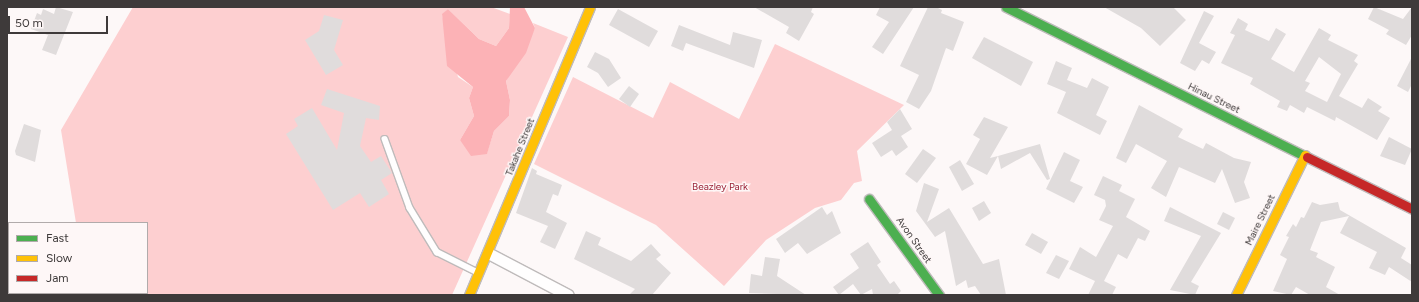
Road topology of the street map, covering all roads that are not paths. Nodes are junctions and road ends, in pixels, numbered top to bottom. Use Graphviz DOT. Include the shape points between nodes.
graph roads {
  1 [pos="590,7"];
  2 [pos="1006,7"];
  3 [pos="1024,11"];
  4 [pos="385,139"];
  5 [pos="1305,155"];
  6 [pos="870,199"];
  7 [pos="1412,209"];
  8 [pos="488,253"];
  9 [pos="479,273"];
  10 [pos="469,295"];
  11 [pos="568,295"];
  12 [pos="939,295"];
  13 [pos="1236,295"];
  1 -- 8 [label="street, Takahe Street"];
  2 -- 3 [label="street, Hinau Street"];
  3 -- 5 [label="street, Hinau Street"];
  4 -- 9 [label="lane" via="410,208 437,252"];
  5 -- 7 [label="street, Hinau Street"];
  5 -- 13 [label="street, Maire Street"];
  6 -- 12 [label="street, Avon Street"];
  8 -- 9 [label="street, Takahe Street"];
  8 -- 11 [label="street"];
  9 -- 10 [label="street, Takahe Street"];
}
